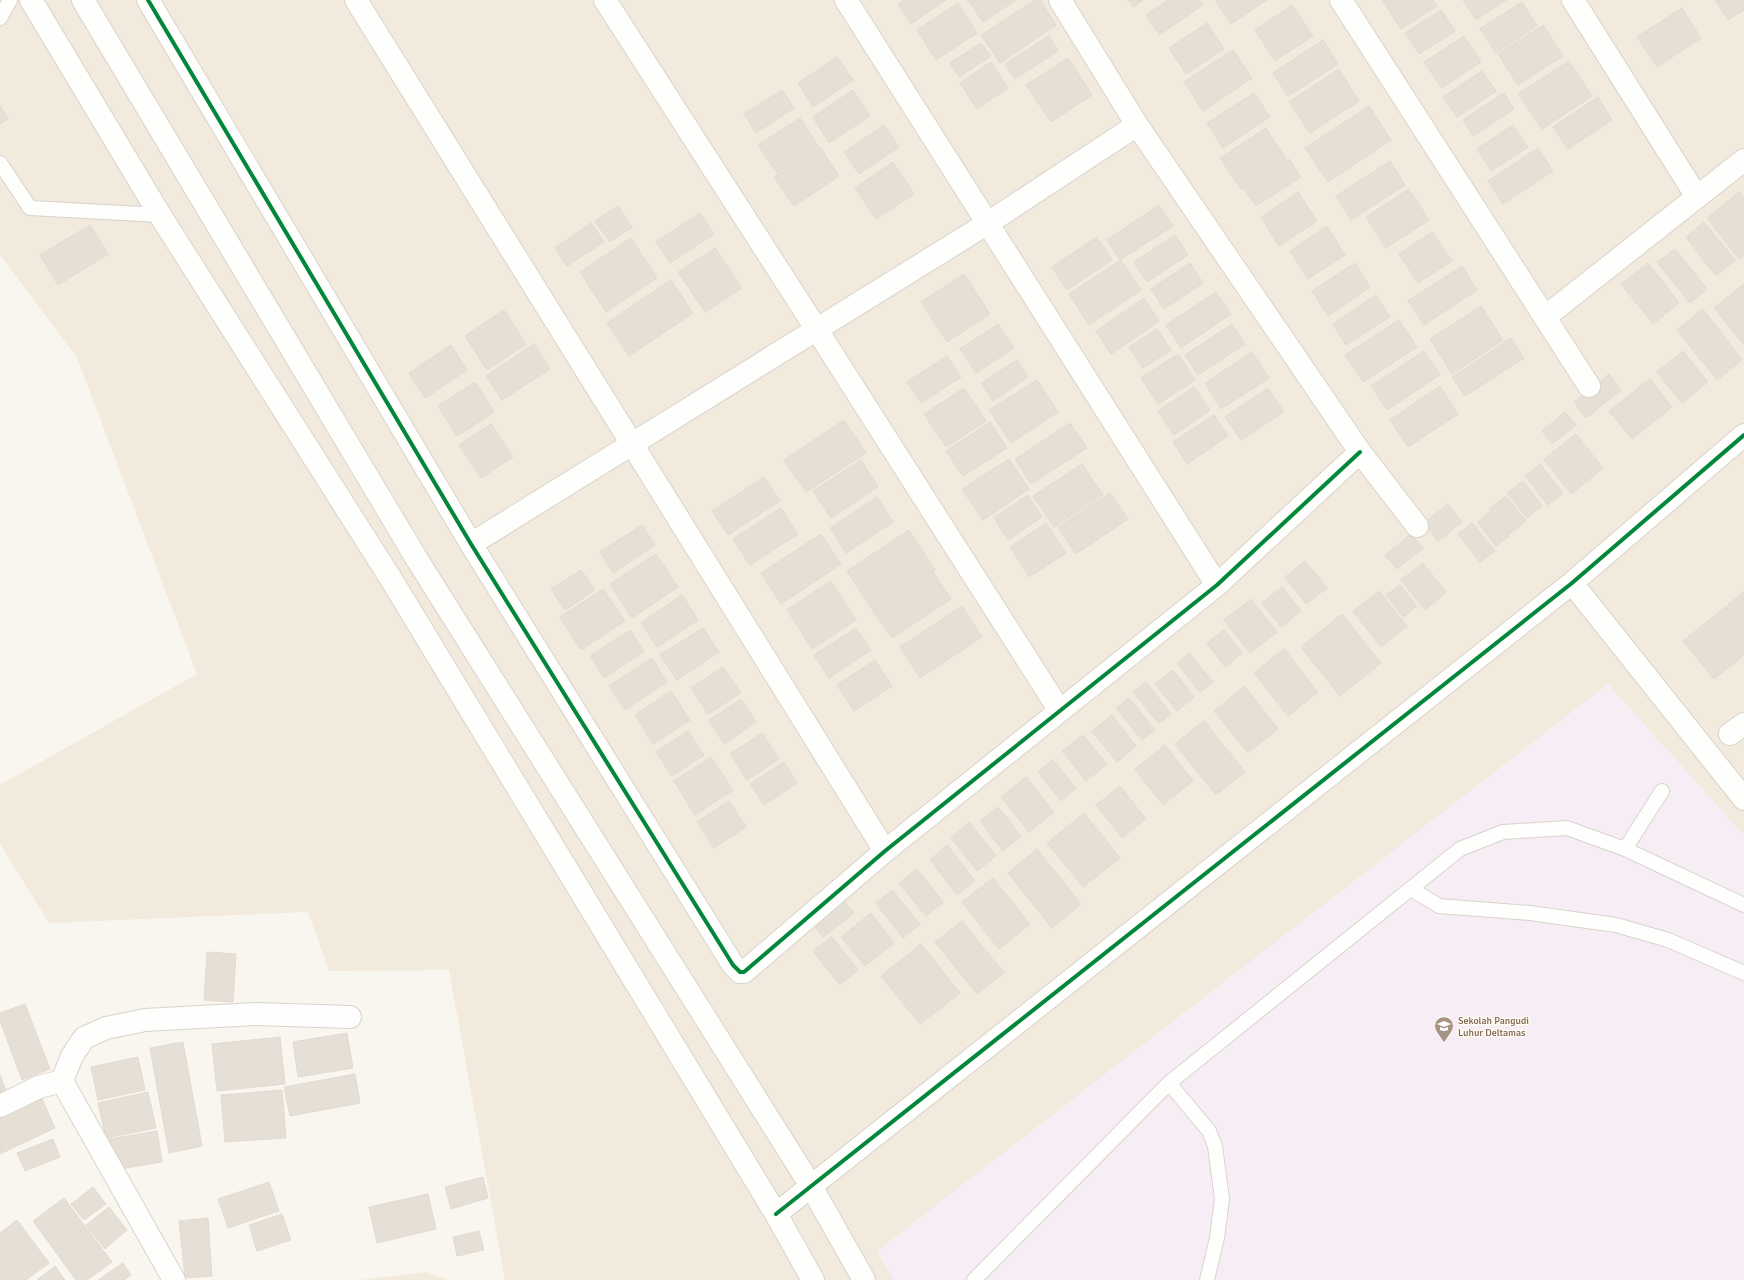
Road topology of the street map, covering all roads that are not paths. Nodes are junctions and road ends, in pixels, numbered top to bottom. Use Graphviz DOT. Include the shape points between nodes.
graph roads {
  1 [pos="10,0"];
  2 [pos="31,0"];
  3 [pos="83,0"];
  4 [pos="148,0"];
  5 [pos="356,0"];
  6 [pos="605,0"];
  7 [pos="846,0"];
  8 [pos="1060,0"];
  9 [pos="1341,0"];
  10 [pos="1573,0"];
  11 [pos="0,18"];
  12 [pos="1137,124"];
  13 [pos="1744,160"];
  14 [pos="0,163"];
  15 [pos="1697,197"];
  16 [pos="160,215"];
  17 [pos="988,223"];
  18 [pos="1545,317"];
  19 [pos="817,330"];
  20 [pos="1589,386"];
  21 [pos="1744,435"];
  22 [pos="633,444"];
  23 [pos="1360,452"];
  24 [pos="1417,526"];
  25 [pos="471,544"];
  26 [pos="418,561"];
  27 [pos="392,579"];
  28 [pos="1572,582"];
  29 [pos="1217,585"];
  30 [pos="1060,711"];
  31 [pos="1662,791"];
  32 [pos="1744,799"];
  33 [pos="1625,849"];
  34 [pos="886,851"];
  35 [pos="1412,889"];
  36 [pos="1744,905"];
  37 [pos="1744,973"];
  38 [pos="350,1016"];
  39 [pos="62,1081"];
  40 [pos="1169,1083"];
  41 [pos="0,1106"];
  42 [pos="811,1186"];
  43 [pos="776,1214"];
  44 [pos="174,1280"];
  45 [pos="813,1280"];
  46 [pos="864,1280"];
  47 [pos="974,1280"];
  48 [pos="1207,1280"];
  1 -- 11 [label="lane"];
  2 -- 16 [label="street"];
  3 -- 26 [label="street"];
  4 -- 25 [label="street"];
  5 -- 22 [label="street"];
  6 -- 19 [label="street"];
  7 -- 17 [label="street"];
  8 -- 12 [label="street"];
  9 -- 18 [label="street"];
  10 -- 15 [label="street"];
  12 -- 17 [label="street"];
  12 -- 23 [label="street"];
  13 -- 15 [label="street"];
  14 -- 16 [label="lane" via="30,208"];
  15 -- 18 [label="street"];
  16 -- 27 [label="street"];
  17 -- 19 [label="street"];
  17 -- 29 [label="street"];
  18 -- 20 [label="street"];
  19 -- 22 [label="street"];
  19 -- 30 [label="street"];
  21 -- 28 [label="street"];
  22 -- 25 [label="street"];
  22 -- 34 [label="street"];
  23 -- 24 [label="street"];
  23 -- 29 [label="street"];
  25 -- 34 [label="street" via="740,972 744,972"];
  26 -- 27 [label="street"];
  26 -- 42 [label="street"];
  27 -- 43 [label="street"];
  28 -- 32 [label="street"];
  28 -- 42 [label="street"];
  29 -- 30 [label="street"];
  30 -- 34 [label="street"];
  31 -- 33 [label="lane"];
  33 -- 35 [label="lane" via="1566,828 1503,832 1460,849"];
  33 -- 36 [label="lane"];
  35 -- 37 [label="lane" via="1440,906 1530,913 1616,925 1668,940"];
  35 -- 40 [label="lane"];
  38 -- 39 [label="street" via="256,1014 145,1020 106,1028 84,1038 72,1056"];
  39 -- 41 [label="street" via="39,1087"];
  39 -- 44 [label="street"];
  40 -- 47 [label="lane"];
  40 -- 48 [label="lane" via="1209,1130 1215,1146 1222,1199 1217,1238"];
  42 -- 43 [label="street"];
  42 -- 46 [label="street"];
  43 -- 45 [label="street"];
}
